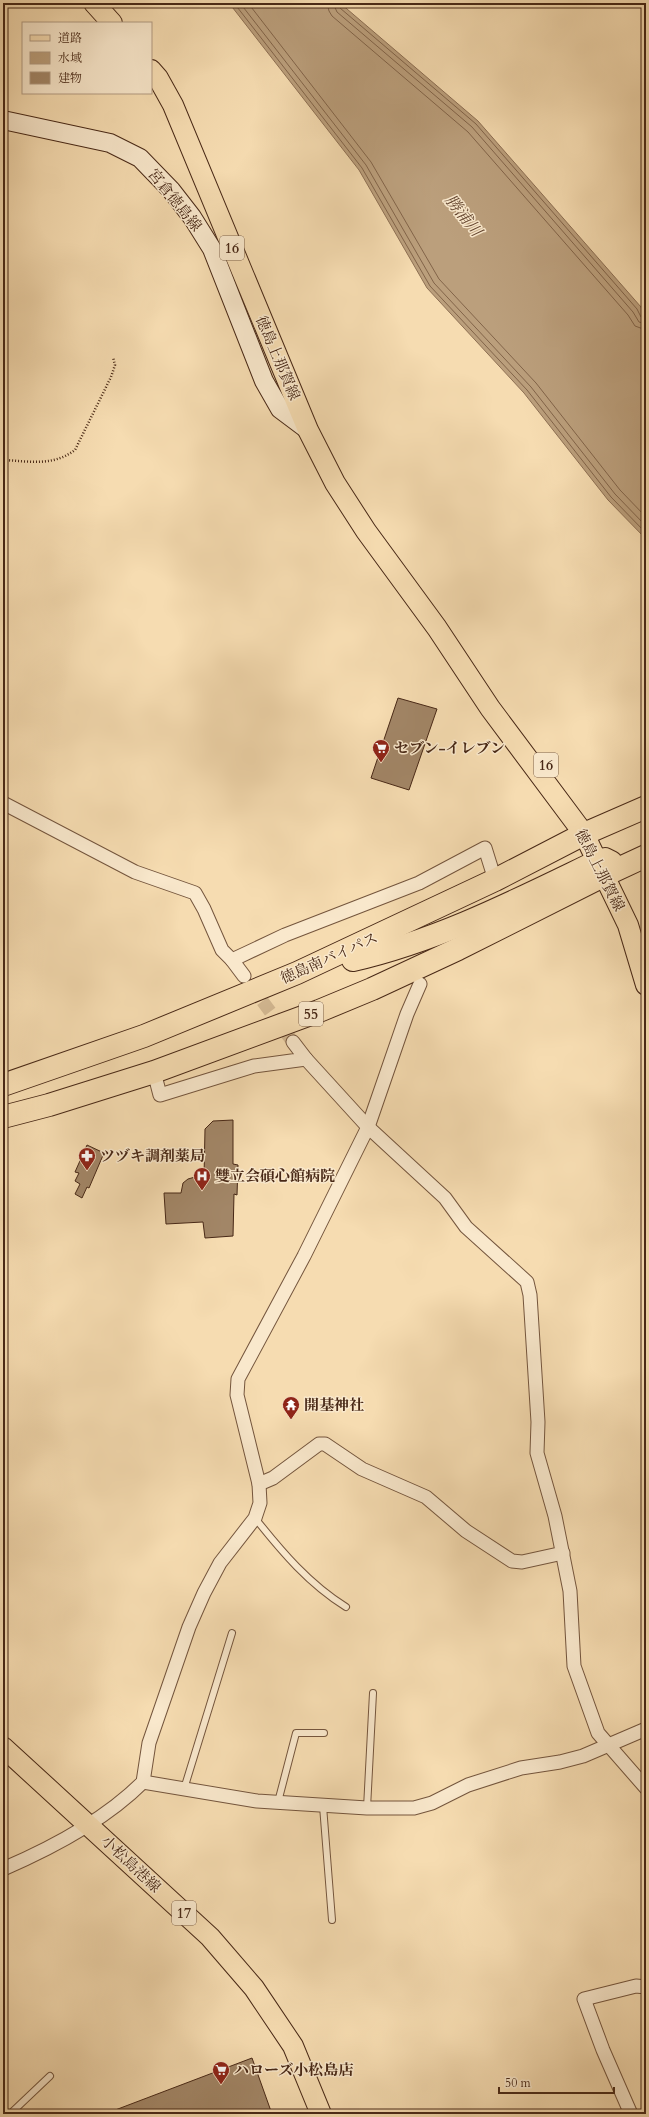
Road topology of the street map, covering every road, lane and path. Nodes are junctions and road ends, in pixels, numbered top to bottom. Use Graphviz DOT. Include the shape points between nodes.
graph roads {
  1 [pos="94,3"];
  2 [pos="111,22"];
  3 [pos="152,72"];
  4 [pos="3,120"];
  5 [pos="113,357"];
  6 [pos="308,430"];
  7 [pos="3,460"];
  8 [pos="3,802"];
  9 [pos="646,807"];
  10 [pos="597,829"];
  11 [pos="617,865"];
  12 [pos="495,880"];
  13 [pos="646,940"];
  14 [pos="232,960"];
  15 [pos="297,973"];
  16 [pos="244,976"];
  17 [pos="420,984"];
  18 [pos="646,985"];
  19 [pos="293,1042"];
  20 [pos="306,1059"];
  21 [pos="154,1072"];
  22 [pos="3,1085"];
  23 [pos="3,1117"];
  24 [pos="368,1127"];
  25 [pos="259,1484"];
  26 [pos="255,1518"];
  27 [pos="562,1553"];
  28 [pos="346,1607"];
  29 [pos="232,1633"];
  30 [pos="373,1693"];
  31 [pos="646,1729"];
  32 [pos="324,1733"];
  33 [pos="609,1746"];
  34 [pos="3,1747"];
  35 [pos="143,1782"];
  36 [pos="646,1788"];
  37 [pos="184,1790"];
  38 [pos="278,1802"];
  39 [pos="324,1806"];
  40 [pos="367,1808"];
  41 [pos="88,1824"];
  42 [pos="3,1869"];
  43 [pos="332,1920"];
  44 [pos="646,1986"];
  45 [pos="50,2076"];
  46 [pos="10,2114"];
  47 [pos="321,2114"];
  48 [pos="631,2114"];
  1 -- 2 [label="main road"];
  3 -- 6 [label="main road, 徳島上那賀線 / 16" via="173,105"];
  4 -- 6 [label="main road, 宮倉徳島線" via="110,143 140,158 171,190 196,223 212,249 264,381 280,409"];
  5 -- 7 [label="path" via="115,365 111,377 74,450 54,462"];
  6 -- 10 [label="main road, 徳島上那賀線 / 16" via="335,483 366,531 437,628 497,699"];
  8 -- 14 [label="street" via="135,872 195,893 222,950"];
  9 -- 10 [label="highway, 徳島南バイパス"];
  10 -- 11 [label="main road, 徳島上那賀線 / 16"];
  10 -- 12 [label="highway, 徳島南バイパス"];
  11 -- 13 [label="main road, 徳島上那賀線 / 16"];
  11 -- 15 [label="highway" via="503,907 450,930 356,959"];
  11 -- 18 [label="main road, 徳島上那賀線 / 16" via="628,925"];
  11 -- 21 [label="highway, 55" via="458,948 372,989 231,1045"];
  12 -- 14 [label="street" via="485,848 419,883 285,935"];
  12 -- 15 [label="highway, 徳島南バイパス"];
  14 -- 16 [label="street"];
  15 -- 22 [label="highway, 徳島南バイパス" via="144,1036"];
  17 -- 24 [label="street"];
  19 -- 20 [label="street"];
  20 -- 21 [label="street" via="254,1066 160,1095"];
  20 -- 24 [label="street"];
  21 -- 23 [label="highway, 55"];
  24 -- 25 [label="street" via="307,1250 238,1378 237,1395"];
  24 -- 27 [label="street" via="445,1198 466,1227 527,1282 536,1378 538,1453"];
  25 -- 26 [label="street" via="260,1502"];
  25 -- 27 [label="street" via="273,1478 320,1444 325,1444 362,1468 426,1497 466,1531 512,1561 522,1562"];
  26 -- 28 [label="lane" via="308,1579"];
  26 -- 35 [label="street" via="220,1563 192,1620 149,1744"];
  27 -- 33 [label="street" via="570,1591 574,1666 598,1733"];
  29 -- 37 [label="lane"];
  30 -- 40 [label="lane"];
  31 -- 33 [label="street"];
  32 -- 38 [label="lane" via="296,1733"];
  33 -- 36 [label="street"];
  33 -- 40 [label="street" via="567,1760 514,1770 468,1785 432,1803 414,1808"];
  34 -- 41 [label="main road, 小松島港線 / 17"];
  35 -- 37 [label="street"];
  35 -- 41 [label="street" via="131,1794"];
  37 -- 38 [label="street"];
  38 -- 39 [label="street"];
  39 -- 40 [label="street"];
  39 -- 43 [label="lane"];
  41 -- 42 [label="street" via="30,1858"];
  41 -- 47 [label="main road, 小松島港線 / 17" via="210,1937 254,1988 292,2046"];
  44 -- 48 [label="street" via="636,1986 584,1999"];
  45 -- 46 [label="lane"];
}
